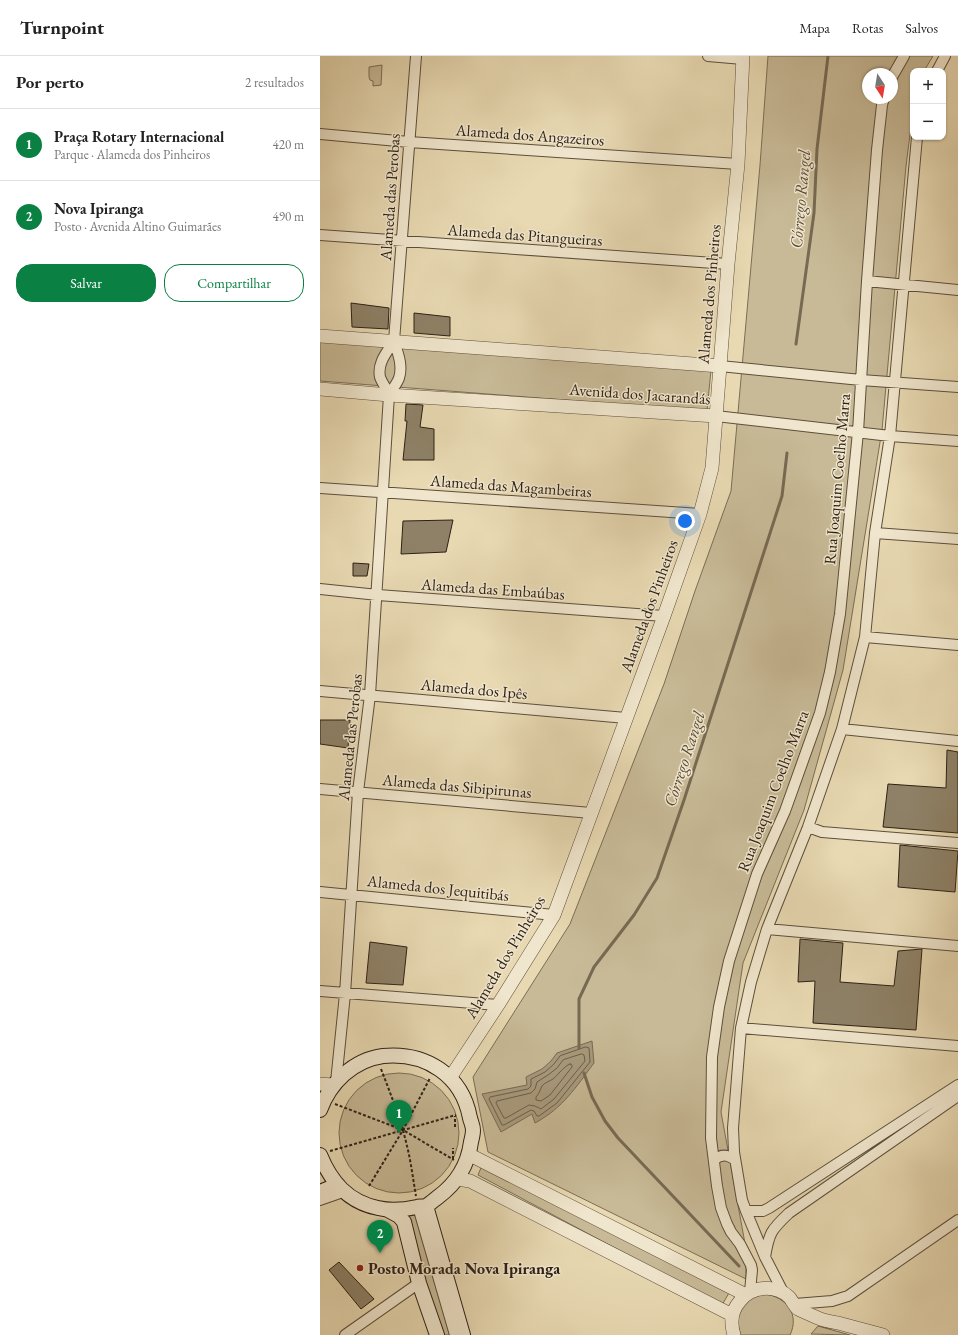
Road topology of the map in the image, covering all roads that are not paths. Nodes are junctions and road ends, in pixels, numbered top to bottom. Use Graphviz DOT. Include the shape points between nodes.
graph roads {
  1 [pos="416,56"];
  2 [pos="708,56"];
  3 [pos="904,56"];
  4 [pos="946,56"];
  5 [pos="743,57"];
  6 [pos="897,68"];
  7 [pos="938,68"];
  8 [pos="883,104"];
  9 [pos="320,134"];
  10 [pos="916,140"];
  11 [pos="409,142"];
  12 [pos="738,164"];
  13 [pos="320,235"];
  14 [pos="402,241"];
  15 [pos="728,264"];
  16 [pos="867,281"];
  17 [pos="903,285"];
  18 [pos="958,290"];
  19 [pos="320,336"];
  20 [pos="394,341"];
  21 [pos="720,366"];
  22 [pos="861,380"];
  23 [pos="894,382"];
  24 [pos="958,387"];
  25 [pos="320,389"];
  26 [pos="389,395"];
  27 [pos="716,416"];
  28 [pos="858,432"];
  29 [pos="890,436"];
  30 [pos="958,441"];
  31 [pos="320,488"];
  32 [pos="383,493"];
  33 [pos="700,514"];
  34 [pos="875,533"];
  35 [pos="958,539"];
  36 [pos="320,589"];
  37 [pos="378,595"];
  38 [pos="664,616"];
  39 [pos="865,637"];
  40 [pos="958,645"];
  41 [pos="320,691"];
  42 [pos="370,695"];
  43 [pos="626,718"];
  44 [pos="842,729"];
  45 [pos="958,741"];
  46 [pos="320,789"];
  47 [pos="358,792"];
  48 [pos="591,813"];
  49 [pos="808,827"];
  50 [pos="958,843"];
  51 [pos="320,892"];
  52 [pos="352,894"];
  53 [pos="554,915"];
  54 [pos="767,929"];
  55 [pos="958,946"];
  56 [pos="320,991"];
  57 [pos="345,994"];
  58 [pos="498,1005"];
  59 [pos="741,1028"];
  60 [pos="958,1046"];
  61 [pos="450,1078"];
  62 [pos="330,1083"];
  63 [pos="958,1085"];
  64 [pos="958,1096"];
  65 [pos="322,1105"];
  66 [pos="323,1154"];
  67 [pos="470,1155"];
  68 [pos="714,1160"];
  69 [pos="735,1160"];
  70 [pos="460,1176"];
  71 [pos="337,1185"];
  72 [pos="320,1192"];
  73 [pos="320,1201"];
  74 [pos="422,1206"];
  75 [pos="388,1210"];
  76 [pos="746,1211"];
  77 [pos="402,1220"];
  78 [pos="958,1220"];
  79 [pos="765,1257"];
  80 [pos="419,1283"];
  81 [pos="783,1292"];
  82 [pos="748,1293"];
  83 [pos="795,1304"];
  84 [pos="732,1315"];
  85 [pos="841,1329"];
  86 [pos="345,1335"];
  87 [pos="437,1335"];
  88 [pos="454,1335"];
  89 [pos="463,1335"];
  90 [pos="734,1335"];
  91 [pos="883,1335"];
  1 -- 11 [label="street, Alameda das Perobas"];
  2 -- 5 [label="street"];
  3 -- 6 [label="street"];
  4 -- 7 [label="street"];
  5 -- 12 [label="street, Alameda dos Pinheiros"];
  8 -- 16 [label="street, Rua Joaquim Coelho Marra"];
  9 -- 11 [label="street, Alameda dos Angazeiros"];
  10 -- 17 [label="street"];
  11 -- 12 [label="street, Alameda dos Angazeiros"];
  11 -- 14 [label="street, Alameda das Perobas"];
  12 -- 15 [label="street, Alameda dos Pinheiros"];
  13 -- 14 [label="street, Alameda das Pitangueiras"];
  14 -- 15 [label="street, Alameda das Pitangueiras"];
  14 -- 20 [label="street, Alameda das Perobas"];
  15 -- 21 [label="street, Alameda dos Pinheiros"];
  16 -- 17 [label="street"];
  16 -- 22 [label="street, Rua Joaquim Coelho Marra"];
  17 -- 18 [label="street"];
  17 -- 23 [label="street"];
  19 -- 20 [label="street"];
  20 -- 21 [label="street"];
  20 -- 26 [label="street, Alameda das Perobas" via="400,370 399,378"];
  20 -- 26 [label="street, Alameda das Perobas" via="382,359 380,368 380,377"];
  21 -- 22 [label="street"];
  21 -- 27 [label="street, Alameda dos Pinheiros"];
  22 -- 23 [label="street"];
  22 -- 28 [label="street, Rua Joaquim Coelho Marra"];
  23 -- 24 [label="street"];
  23 -- 29 [label="street"];
  25 -- 26 [label="street, Avenida dos Jacarandás"];
  26 -- 27 [label="street, Avenida dos Jacarandás"];
  26 -- 32 [label="street, Alameda das Perobas"];
  27 -- 28 [label="street, Avenida dos Jacarandás"];
  27 -- 33 [label="street, Alameda dos Pinheiros" via="712,468"];
  28 -- 29 [label="street, Avenida dos Jacarandás"];
  28 -- 68 [label="street, Rua Joaquim Coelho Marra" via="840,614 830,672 785,811 757,874 729,961 719,1007 712,1057 711,1138"];
  29 -- 30 [label="street, Avenida dos Jacarandás"];
  29 -- 34 [label="street"];
  31 -- 32 [label="street, Alameda das Magambeiras"];
  32 -- 33 [label="street, Alameda das Magambeiras"];
  32 -- 37 [label="street, Alameda das Perobas"];
  33 -- 38 [label="street, Alameda dos Pinheiros"];
  34 -- 35 [label="street"];
  34 -- 39 [label="street"];
  36 -- 37 [label="street, Alameda das Embaúbas"];
  37 -- 38 [label="street, Alameda das Embaúbas"];
  37 -- 42 [label="street, Alameda das Perobas"];
  38 -- 43 [label="street, Alameda dos Pinheiros"];
  39 -- 40 [label="street"];
  39 -- 44 [label="street"];
  41 -- 42 [label="street, Alameda dos Ipês"];
  42 -- 43 [label="street, Alameda dos Ipês"];
  42 -- 47 [label="street, Alameda das Perobas"];
  43 -- 48 [label="street, Alameda dos Pinheiros"];
  44 -- 45 [label="street"];
  44 -- 49 [label="street"];
  46 -- 47 [label="street, Alameda das Sibipirunas"];
  47 -- 48 [label="street, Alameda das Sibipirunas"];
  47 -- 52 [label="street, Alameda das Perobas"];
  48 -- 53 [label="street, Alameda dos Pinheiros"];
  49 -- 50 [label="street" via="822,832"];
  49 -- 54 [label="street"];
  51 -- 52 [label="street, Alameda dos Jequitibás"];
  52 -- 53 [label="street, Alameda dos Jequitibás"];
  52 -- 57 [label="street, Alameda das Perobas"];
  53 -- 58 [label="street, Alameda dos Pinheiros"];
  54 -- 55 [label="street"];
  54 -- 59 [label="street" via="751,982"];
  56 -- 57 [label="street"];
  57 -- 58 [label="street"];
  57 -- 62 [label="street, Alameda das Perobas"];
  58 -- 61 [label="street, Alameda dos Pinheiros"];
  59 -- 60 [label="street"];
  59 -- 69 [label="street" via="733,1128"];
  61 -- 62 [label="main road" via="436,1066 417,1058 396,1055 376,1057 358,1064"];
  61 -- 67 [label="main road" via="468,1105 473,1130"];
  62 -- 65 [label="main road"];
  63 -- 76 [label="street" via="769,1208 763,1211"];
  64 -- 79 [label="street" via="789,1213 774,1227 769,1236"];
  66 -- 71 [label="main road" via="326,1170"];
  67 -- 70 [label="main road"];
  67 -- 82 [label="street"];
  68 -- 69 [label="street" via="723,1156"];
  68 -- 82 [label="street, Rua Joaquim Coelho Marra" via="721,1208 731,1232 751,1265"];
  69 -- 76 [label="street"];
  70 -- 74 [label="main road" via="446,1191"];
  70 -- 84 [label="street"];
  71 -- 72 [label="main road"];
  71 -- 75 [label="main road" via="369,1206"];
  73 -- 77 [label="street" via="343,1193 366,1209"];
  74 -- 75 [label="main road"];
  74 -- 88 [label="street"];
  74 -- 89 [label="main road"];
  75 -- 77 [label="main road"];
  76 -- 79 [label="street"];
  77 -- 80 [label="main road"];
  78 -- 83 [label="street" via="848,1296 832,1301"];
  79 -- 81 [label="street"];
  80 -- 86 [label="street"];
  80 -- 87 [label="main road"];
  81 -- 82 [label="street" via="767,1288"];
  81 -- 83 [label="street"];
  82 -- 84 [label="street" via="736,1306"];
  83 -- 85 [label="street" via="797,1308"];
  84 -- 90 [label="street"];
  85 -- 91 [label="street"];
}
